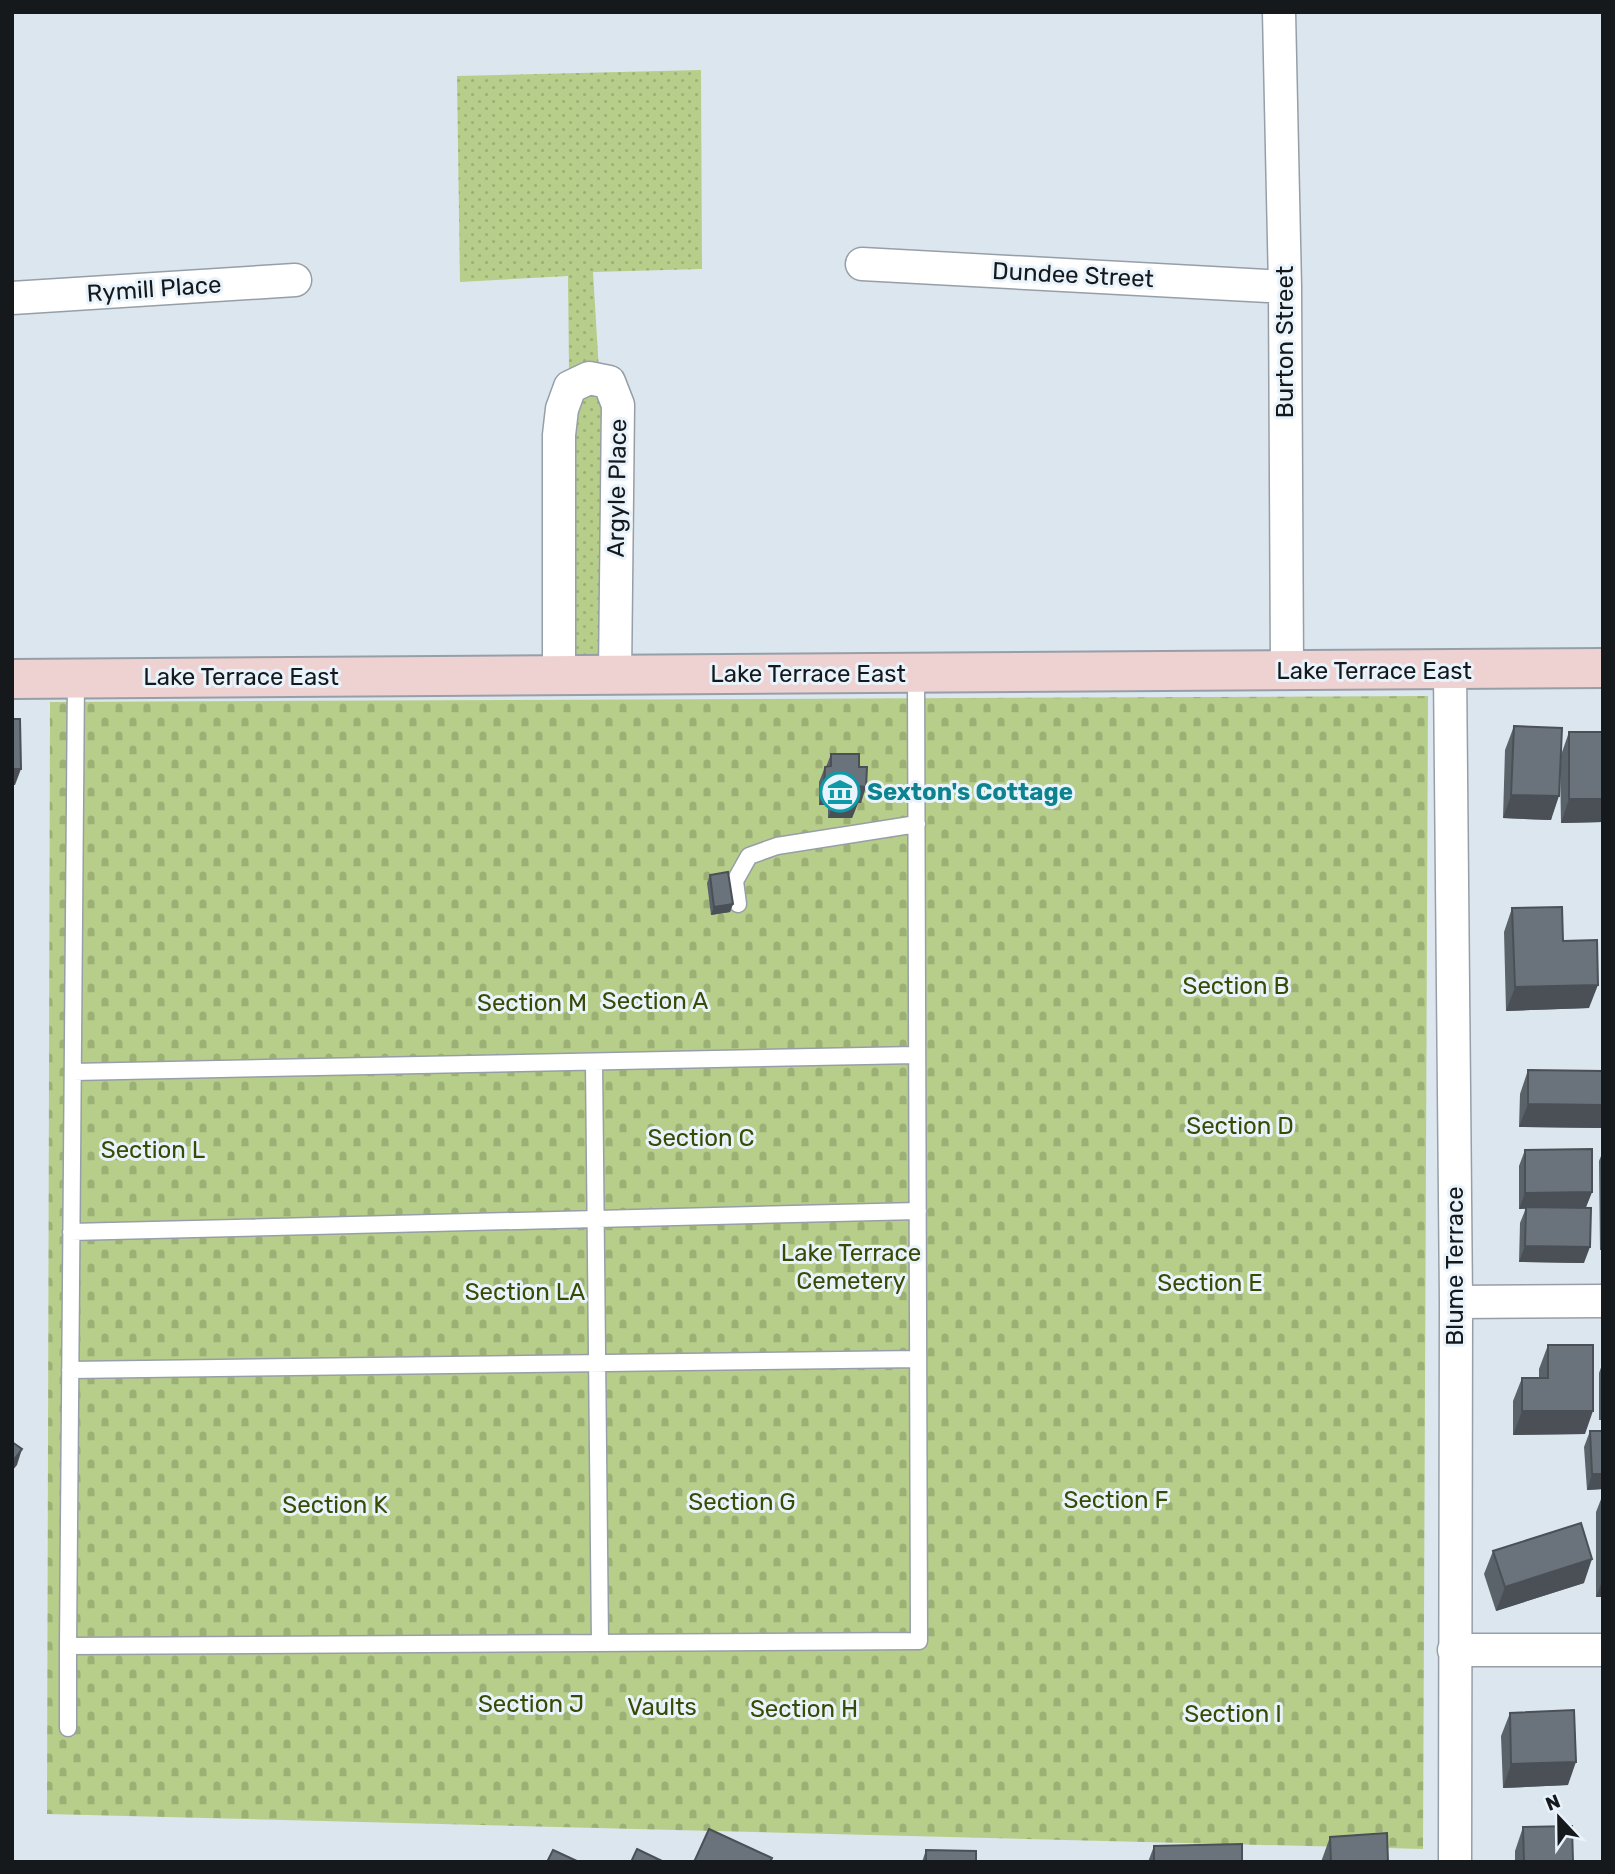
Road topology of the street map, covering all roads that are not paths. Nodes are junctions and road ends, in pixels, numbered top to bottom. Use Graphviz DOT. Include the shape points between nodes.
graph roads {
  1 [pos="1279,12"];
  2 [pos="862,264"];
  3 [pos="295,280"];
  4 [pos="1285,287"];
  5 [pos="12,299"];
  6 [pos="1603,668"];
  7 [pos="1450,670"];
  8 [pos="1287,671"];
  9 [pos="916,674"];
  10 [pos="615,675"];
  11 [pos="559,676"];
  12 [pos="12,678"];
  13 [pos="76,678"];
  14 [pos="917,824"];
  15 [pos="738,904"];
  16 [pos="916,1055"];
  17 [pos="594,1062"];
  18 [pos="73,1072"];
  19 [pos="918,1211"];
  20 [pos="597,1219"];
  21 [pos="72,1232"];
  22 [pos="1603,1301"];
  23 [pos="1456,1302"];
  24 [pos="918,1359"];
  25 [pos="597,1363"];
  26 [pos="70,1370"];
  27 [pos="600,1643"];
  28 [pos="68,1646"];
  29 [pos="1454,1650"];
  30 [pos="1603,1650"];
  31 [pos="68,1728"];
  32 [pos="1455,1862"];
  1 -- 4 [label="street, Burton Street"];
  2 -- 4 [label="street, Dundee Street"];
  3 -- 5 [label="street, Rymill Place"];
  4 -- 8 [label="street, Burton Street"];
  6 -- 7 [label="street, Lake Terrace East"];
  7 -- 8 [label="street, Lake Terrace East"];
  7 -- 23 [label="street, Blume Terrace"];
  8 -- 9 [label="street, Lake Terrace East"];
  9 -- 10 [label="street, Lake Terrace East"];
  9 -- 14 [label="lane"];
  10 -- 11 [label="street, Lake Terrace East"];
  10 -- 11 [label="street, Argyle Place" via="618,405 609,382 589,378 570,387 558,435"];
  11 -- 13 [label="street, Lake Terrace East"];
  12 -- 13 [label="street, Lake Terrace East"];
  13 -- 18 [label="lane"];
  14 -- 15 [label="lane" via="777,846 750,856 736,881"];
  14 -- 16 [label="lane"];
  16 -- 17 [label="lane"];
  16 -- 19 [label="lane"];
  17 -- 18 [label="lane"];
  17 -- 20 [label="lane"];
  18 -- 21 [label="lane"];
  19 -- 20 [label="lane"];
  19 -- 24 [label="lane"];
  20 -- 21 [label="lane"];
  20 -- 25 [label="lane"];
  21 -- 26 [label="lane"];
  22 -- 23 [label="street"];
  23 -- 29 [label="street, Blume Terrace"];
  24 -- 25 [label="lane"];
  24 -- 27 [label="lane" via="919,1641"];
  25 -- 26 [label="lane"];
  25 -- 27 [label="lane"];
  26 -- 28 [label="lane"];
  27 -- 28 [label="lane"];
  28 -- 31 [label="lane"];
  29 -- 30 [label="street"];
  29 -- 32 [label="street, Blume Terrace"];
}
